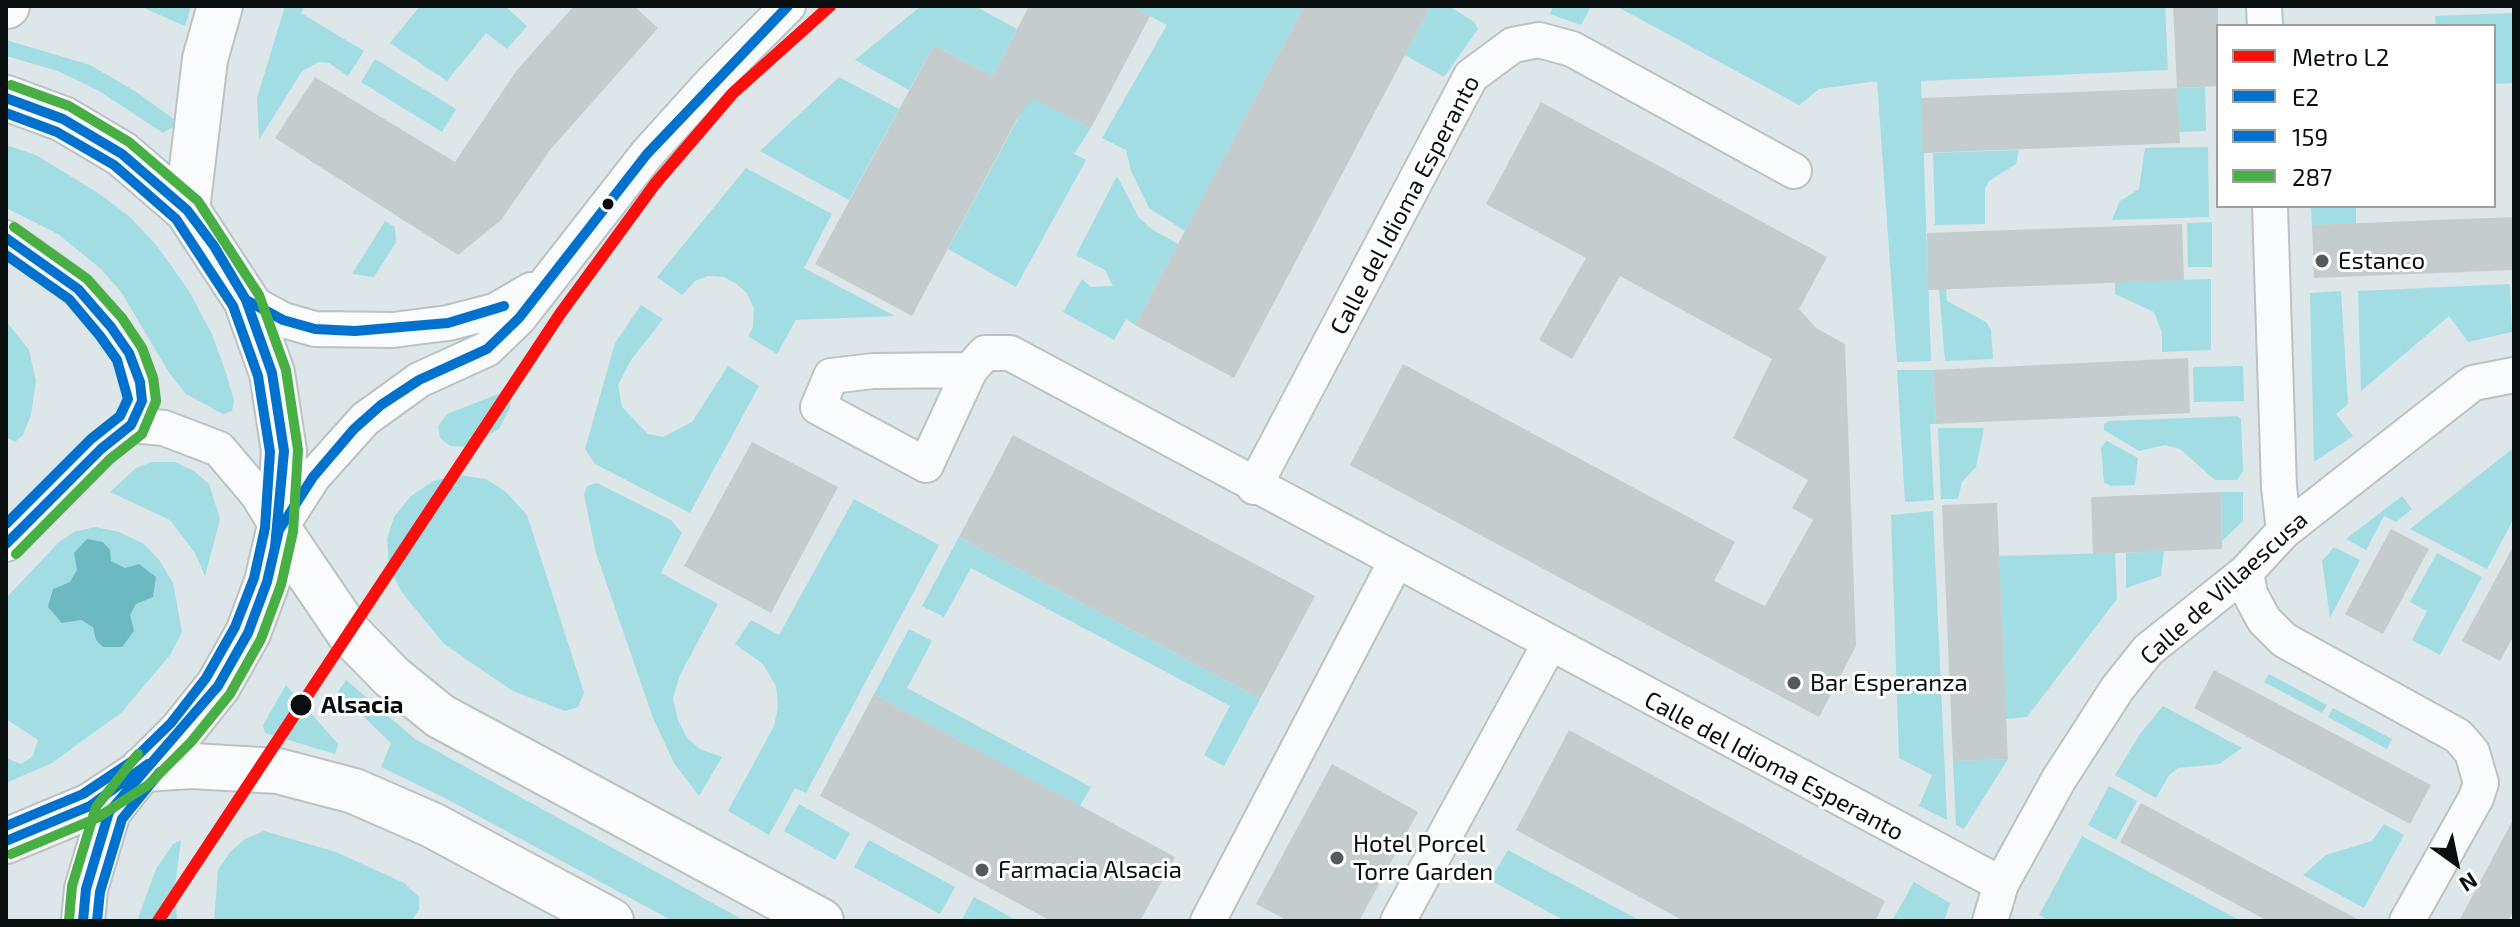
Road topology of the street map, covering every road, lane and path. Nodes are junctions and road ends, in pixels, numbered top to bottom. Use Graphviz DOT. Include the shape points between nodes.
graph roads {
  1 [pos="220,6"];
  2 [pos="788,6"];
  3 [pos="6,98"];
  4 [pos="1794,171"];
  5 [pos="2270,208"];
  6 [pos="187,210"];
  7 [pos="6,238"];
  8 [pos="545,282"];
  9 [pos="246,300"];
  10 [pos="970,370"];
  11 [pos="2514,375"];
  12 [pos="131,425"];
  13 [pos="1254,487"];
  14 [pos="279,530"];
  15 [pos="2284,531"];
  16 [pos="6,544"];
  17 [pos="1395,563"];
  18 [pos="2246,572"];
  19 [pos="1549,645"];
  20 [pos="141,771"];
  21 [pos="6,841"];
  22 [pos="2001,884"];
  23 [pos="83,921"];
  24 [pos="611,921"];
  25 [pos="821,921"];
  26 [pos="1208,921"];
  27 [pos="1398,921"];
  28 [pos="1990,921"];
  29 [pos="2407,921"];
  1 -- 6 [label="main road" via="205,59"];
  2 -- 8 [label="street" via="647,154"];
  3 -- 6 [label="main road" via="63,119 122,154"];
  4 -- 13 [label="street, Calle del Idioma Esperanto" via="1572,49 1539,40 1513,45 1471,76"];
  5 -- 15 [label="street"];
  6 -- 9 [label="main road"];
  7 -- 12 [label="street" via="78,289 117,335 140,382 142,401"];
  8 -- 9 [label="street" via="495,311 393,330 315,329 283,320"];
  8 -- 14 [label="street" via="487,349 419,380 354,429 313,477"];
  9 -- 14 [label="main road" via="272,373 284,451"];
  10 -- 13 [label="street, Calle del Idioma Esperanto" via="985,353 1010,353"];
  11 -- 15 [label="street, Calle de Villaescusa" via="2473,383"];
  12 -- 14 [label="street" via="164,428 219,449"];
  12 -- 16 [label="street"];
  13 -- 17 [label="street, Calle del Idioma Esperanto"];
  14 -- 20 [label="main road" via="267,582 226,673 181,732"];
  14 -- 25 [label="main road" via="349,633 440,716"];
  15 -- 18 [label="street, Calle de Villaescusa"];
  17 -- 19 [label="street, Calle del Idioma Esperanto"];
  17 -- 26 [label="street"];
  18 -- 22 [label="street, Calle de Villaescusa" via="2158,641 2117,689"];
  18 -- 29 [label="street" via="2264,620 2284,640 2458,736 2472,752 2481,783 2476,798"];
  19 -- 22 [label="street, Calle del Idioma Esperanto"];
  19 -- 27 [label="street"];
  20 -- 21 [label="main road" via="90,806"];
  20 -- 23 [label="street" via="109,812 86,889"];
  20 -- 24 [label="main road" via="192,766 278,771 354,791 432,825"];
  22 -- 28 [label="street, Calle de Villaescusa"];
}
